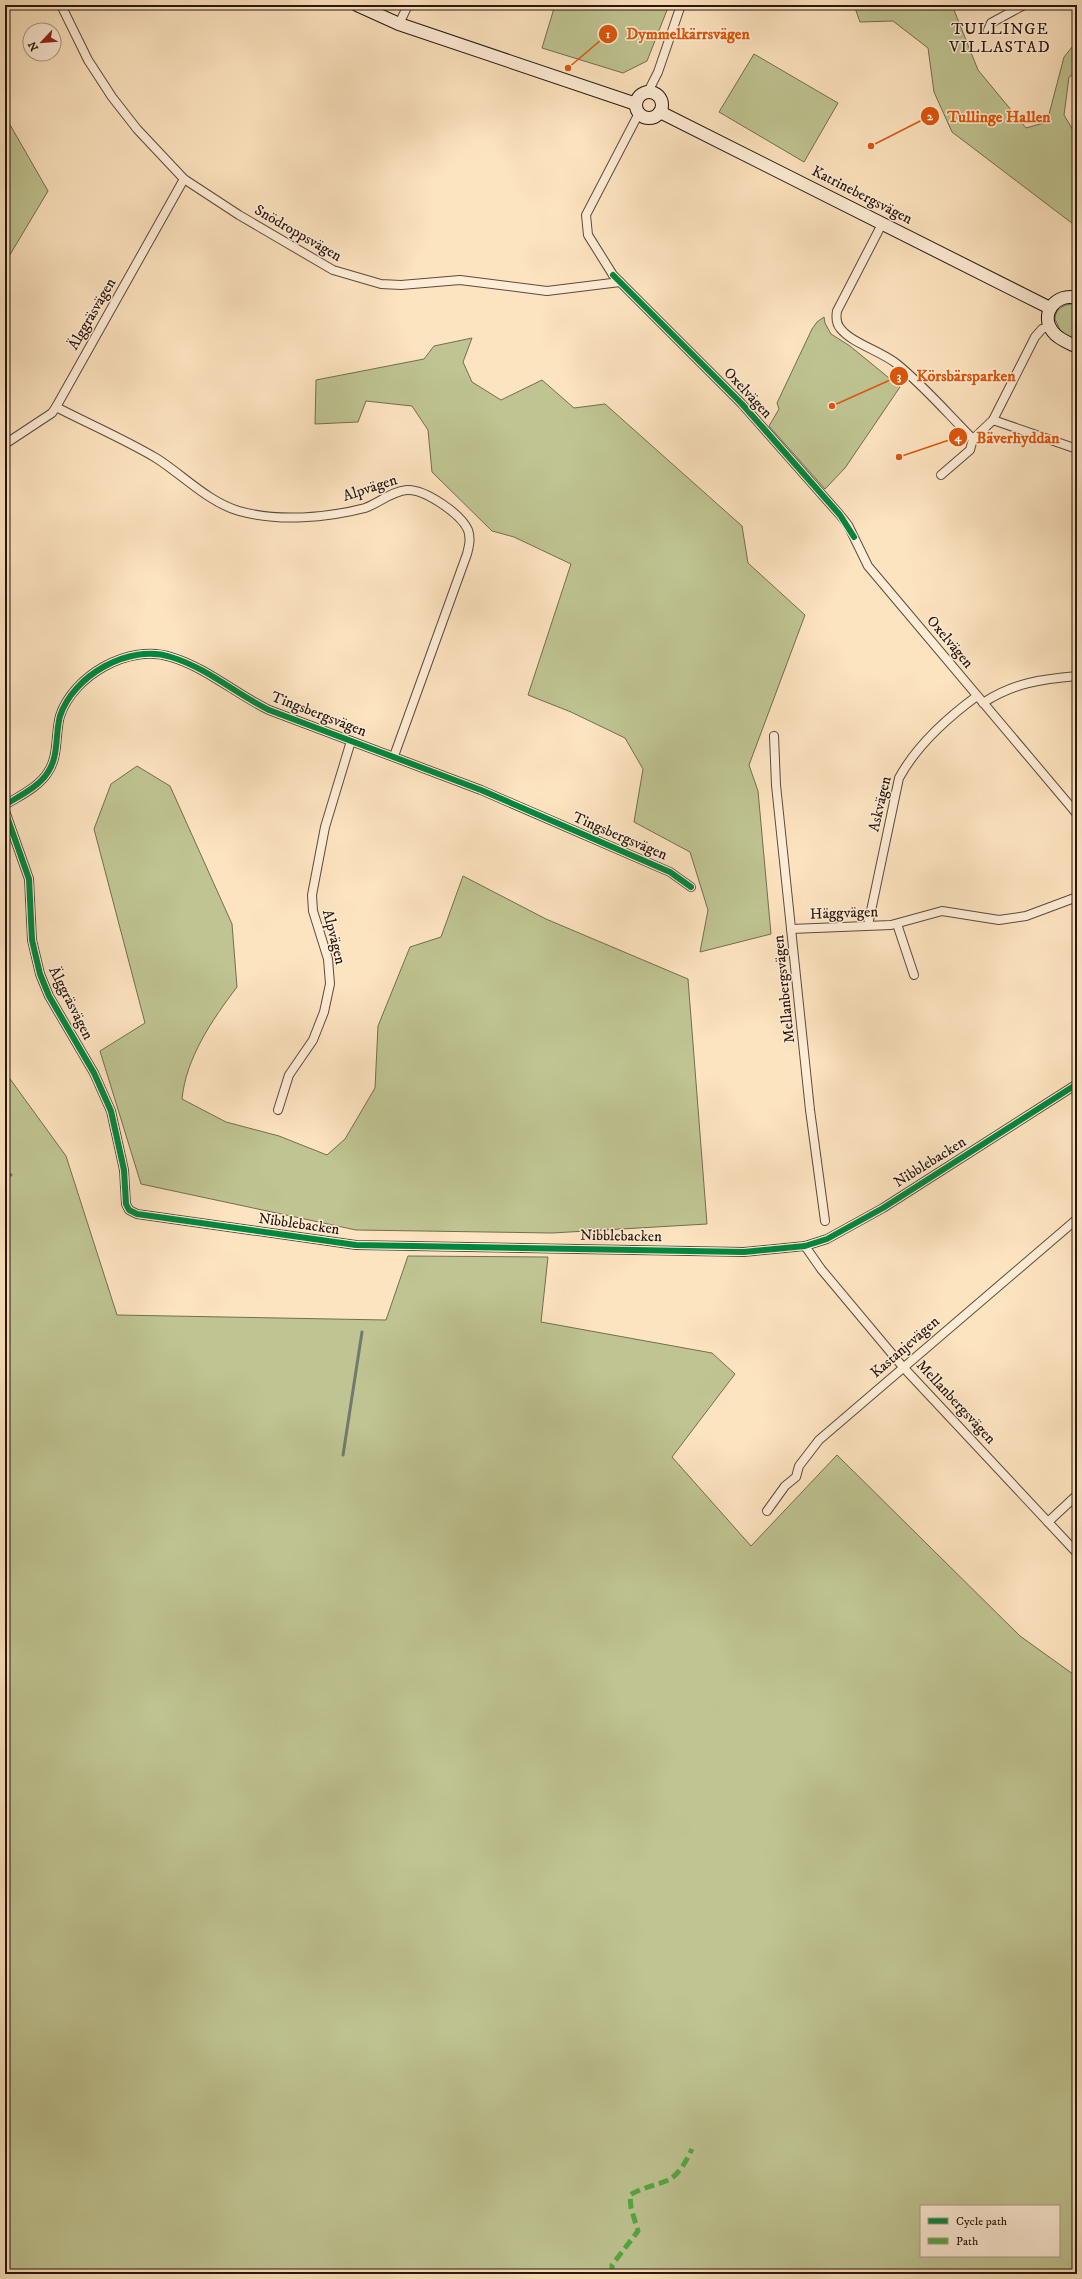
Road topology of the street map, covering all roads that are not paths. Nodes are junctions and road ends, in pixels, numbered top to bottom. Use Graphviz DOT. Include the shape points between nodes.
graph roads {
  1 [pos="61,5"];
  2 [pos="357,5"];
  3 [pos="408,5"];
  4 [pos="681,5"];
  5 [pos="1024,5"];
  6 [pos="399,24"];
  7 [pos="988,30"];
  8 [pos="648,92"];
  9 [pos="637,109"];
  10 [pos="660,112"];
  11 [pos="184,179"];
  12 [pos="882,224"];
  13 [pos="620,282"];
  14 [pos="1077,298"];
  15 [pos="1050,308"];
  16 [pos="1050,326"];
  17 [pos="1077,347"];
  18 [pos="56,407"];
  19 [pos="993,420"];
  20 [pos="973,439"];
  21 [pos="5,444"];
  22 [pos="1077,449"];
  23 [pos="941,475"];
  24 [pos="1077,676"];
  25 [pos="977,696"];
  26 [pos="983,703"];
  27 [pos="774,736"];
  28 [pos="351,741"];
  29 [pos="394,756"];
  30 [pos="5,805"];
  31 [pos="5,811"];
  32 [pos="1077,814"];
  33 [pos="691,887"];
  34 [pos="1077,897"];
  35 [pos="897,924"];
  36 [pos="868,925"];
  37 [pos="791,929"];
  38 [pos="914,975"];
  39 [pos="1077,1084"];
  40 [pos="278,1110"];
  41 [pos="126,1204"];
  42 [pos="1077,1218"];
  43 [pos="825,1221"];
  44 [pos="805,1246"];
  45 [pos="904,1367"];
  46 [pos="1077,1495"];
  47 [pos="768,1511"];
  48 [pos="1048,1522"];
  49 [pos="1077,1553"];
  1 -- 11 [label="street, Snödroppsvägen" via="88,60 112,98"];
  2 -- 6 [label="street"];
  3 -- 6 [label="street"];
  4 -- 8 [label="street"];
  5 -- 7 [label="street" via="991,23"];
  6 -- 9 [label="street"];
  8 -- 9 [label="street" via="640,96"];
  8 -- 10 [label="street" via="660,98"];
  9 -- 10 [label="street" via="643,117 651,118"];
  9 -- 13 [label="street, Oxelvägen" via="586,215 588,235"];
  10 -- 12 [label="street, Katrinebergsvägen"];
  11 -- 13 [label="street, Snödroppsvägen" via="209,197 333,270 365,281 401,285 460,280 547,291"];
  11 -- 18 [label="street, Älggräsvägen"];
  12 -- 15 [label="street, Katrinebergsvägen"];
  12 -- 20 [label="street" via="837,311 837,323 852,338 896,363"];
  13 -- 25 [label="street, Oxelvägen" via="742,404 840,515 848,525 868,566"];
  14 -- 15 [label="street" via="1068,296 1058,299"];
  15 -- 16 [label="street" via="1047,318"];
  16 -- 17 [label="street" via="1055,335"];
  16 -- 19 [label="street" via="1042,329 1035,337"];
  18 -- 21 [label="street, Älggräsvägen" via="52,413"];
  18 -- 29 [label="street, Alpvägen" via="154,457 211,498 239,511 269,516 329,514 367,507 407,490 436,501 462,521 469,535 467,554"];
  19 -- 20 [label="street"];
  19 -- 22 [label="street"];
  20 -- 23 [label="street" via="970,450"];
  24 -- 26 [label="street" via="1018,685"];
  25 -- 26 [label="street, Oxelvägen"];
  25 -- 36 [label="street, Askvägen" via="929,737 908,762 899,778"];
  26 -- 32 [label="street, Oxelvägen"];
  27 -- 37 [label="street, Mellanbergsvägen" via="776,785"];
  28 -- 29 [label="street, Tingsbergsvägen"];
  28 -- 30 [label="street, Tingsbergsvägen" via="254,703 182,660 159,654 136,655 102,668 76,690 61,715 53,763 48,772 33,787"];
  28 -- 40 [label="street, Alpvägen" via="325,827 312,895 313,911 328,959 330,984 324,1012 313,1040 290,1075"];
  29 -- 33 [label="street, Tingsbergsvägen" via="481,790 670,872"];
  31 -- 41 [label="street, Älggräsvägen" via="29,879 32,940 40,974 49,996 94,1073 111,1111 124,1170"];
  34 -- 35 [label="street, Häggvägen" via="1026,916 999,920 942,911"];
  35 -- 36 [label="street, Häggvägen"];
  35 -- 38 [label="street, Häggvägen"];
  36 -- 37 [label="street, Häggvägen"];
  37 -- 43 [label="street, Mellanbergsvägen" via="810,1110"];
  39 -- 44 [label="street, Nibblebacken" via="883,1208 827,1239"];
  41 -- 44 [label="street, Nibblebacken" via="129,1210 137,1214 356,1245 744,1252"];
  42 -- 45 [label="street, Kastanjevägen"];
  44 -- 45 [label="street, Mellanbergsvägen" via="821,1269"];
  45 -- 47 [label="street, Kastanjevägen" via="819,1440 799,1466 796,1477 785,1486"];
  45 -- 48 [label="street, Mellanbergsvägen"];
  46 -- 48 [label="street"];
  48 -- 49 [label="street, Mellanbergsvägen"];
}
